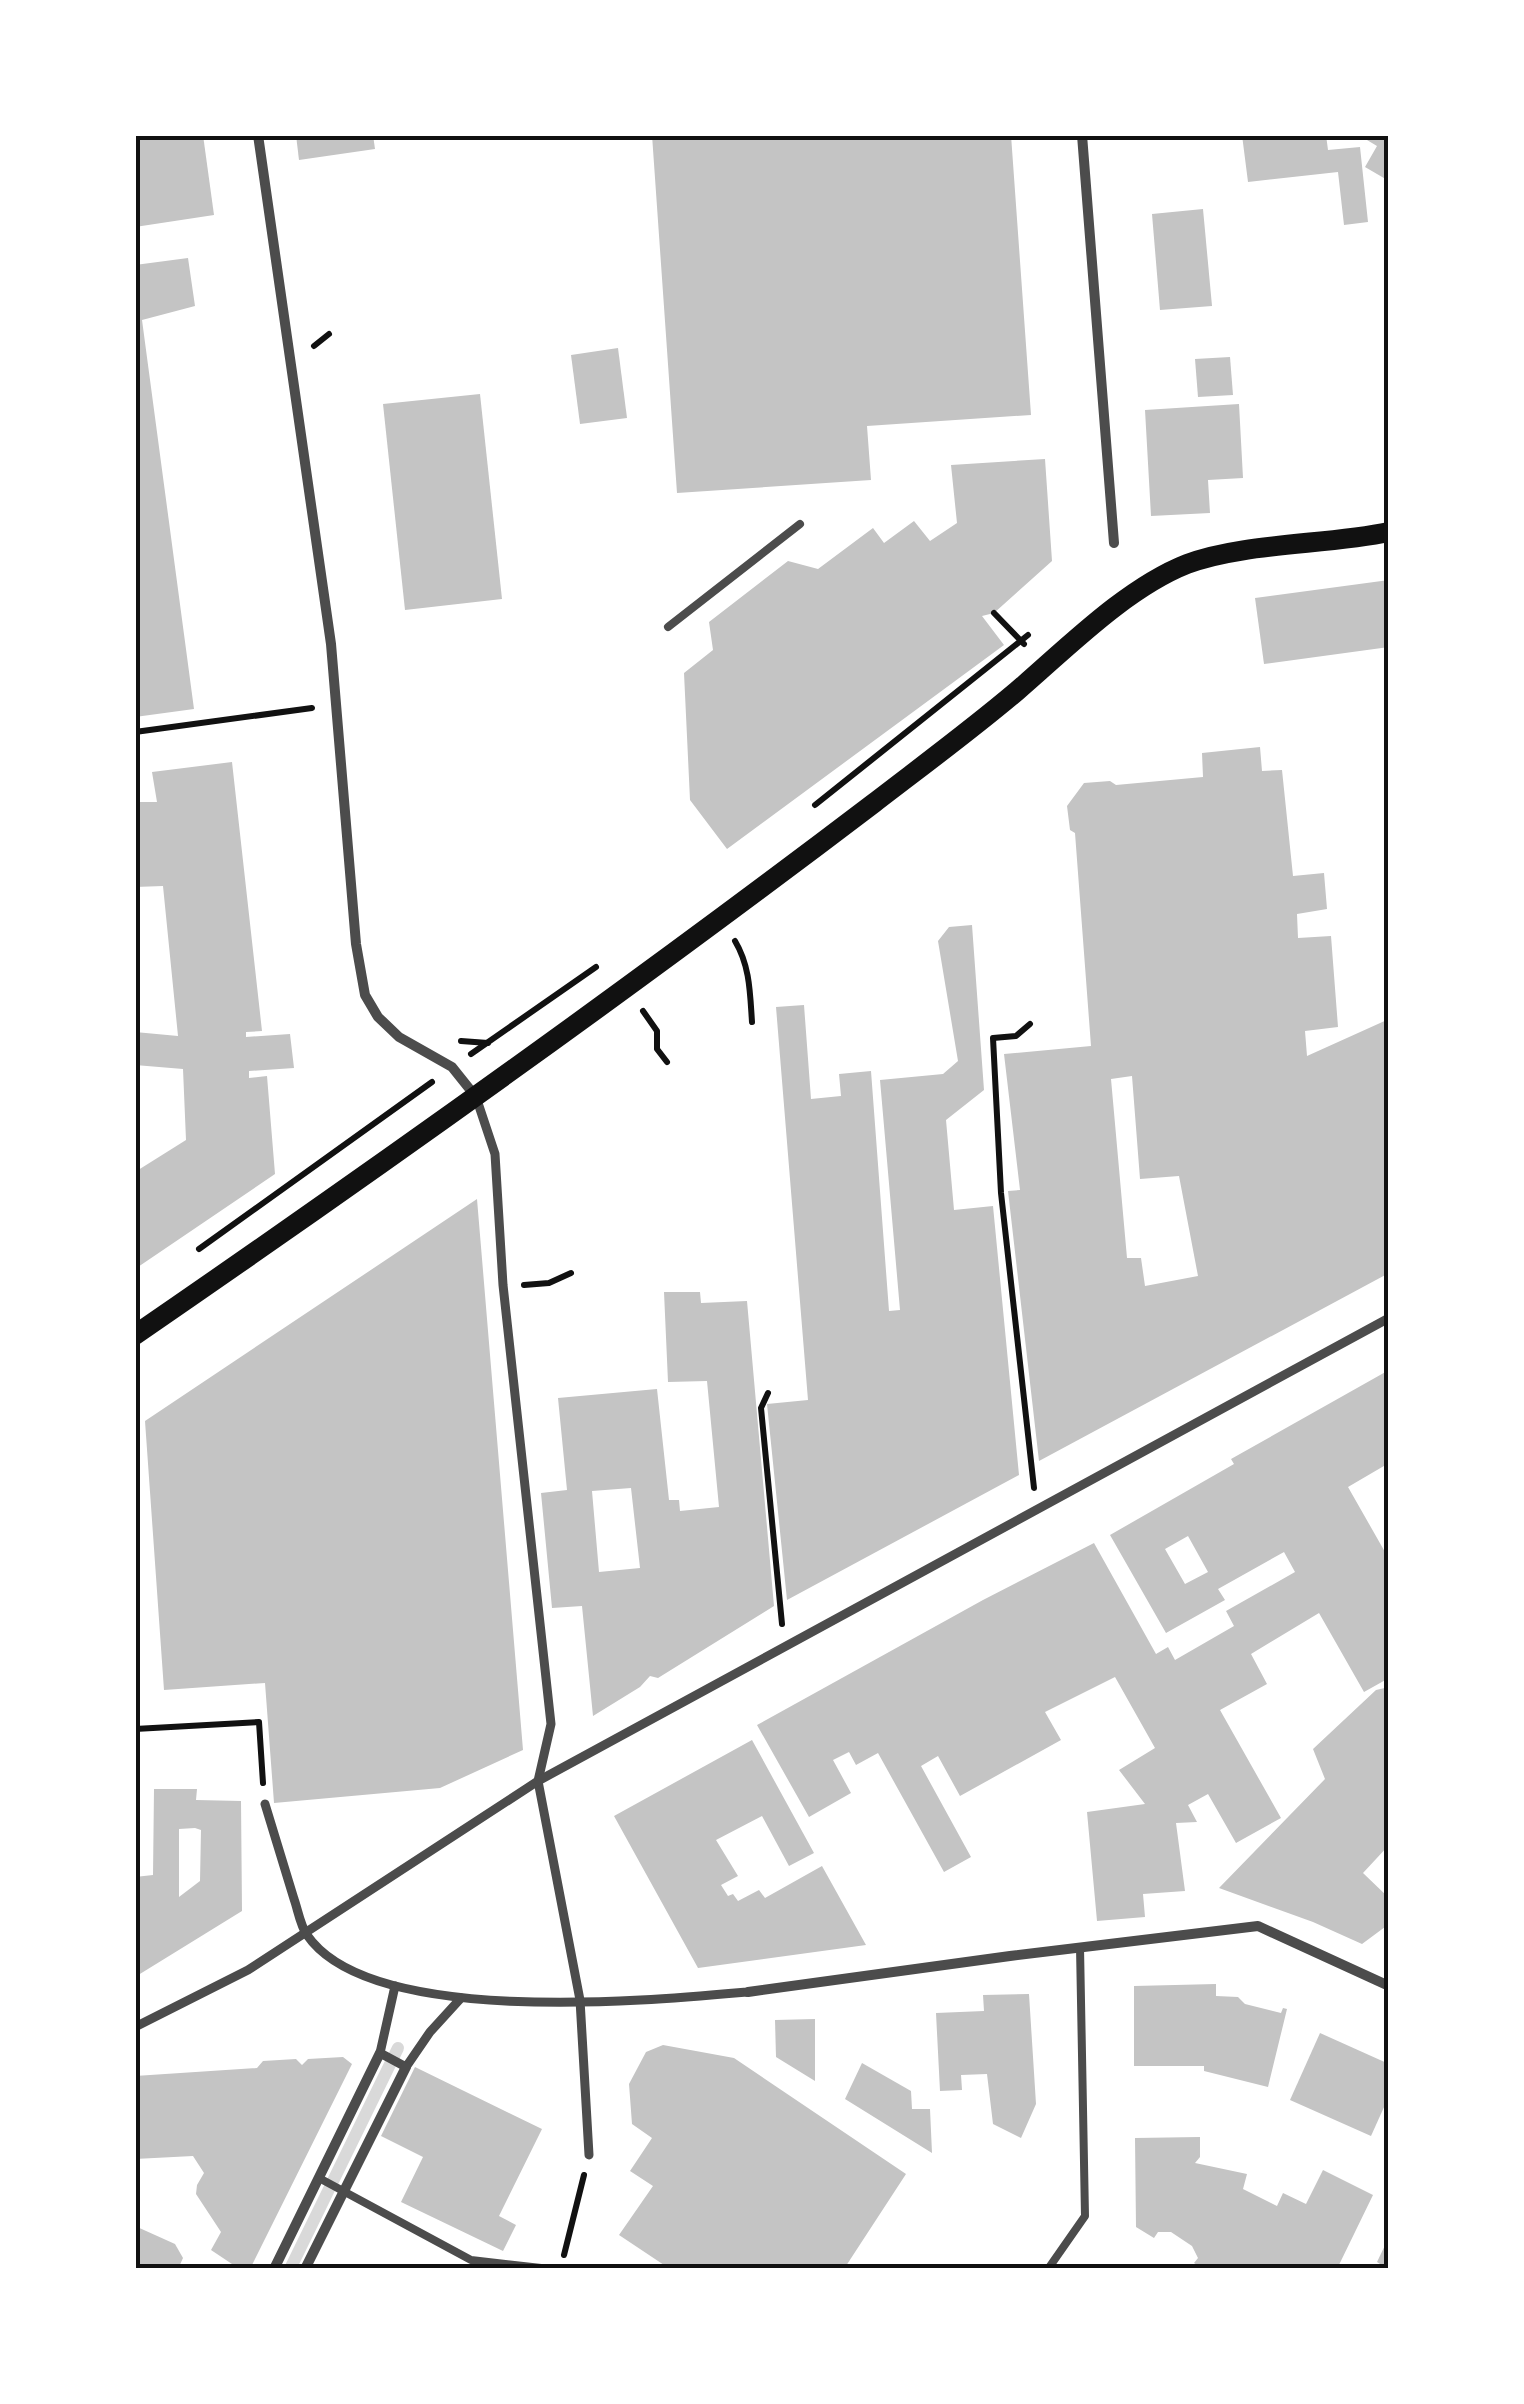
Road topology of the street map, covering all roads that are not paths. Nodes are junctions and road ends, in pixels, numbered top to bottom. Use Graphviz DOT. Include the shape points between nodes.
graph roads {
  1 [pos="258,135"];
  2 [pos="1082,135"];
  3 [pos="800,524"];
  4 [pos="1389,532"];
  5 [pos="1114,544"];
  6 [pos="668,627"];
  7 [pos="476,1096"];
  8 [pos="1389,1318"];
  9 [pos="135,1335"];
  10 [pos="538,1781"];
  11 [pos="265,1804"];
  12 [pos="305,1933"];
  13 [pos="1080,1947"];
  14 [pos="395,1986"];
  15 [pos="1389,1986"];
  16 [pos="748,1992"];
  17 [pos="461,1998"];
  18 [pos="580,2000"];
  19 [pos="135,2027"];
  20 [pos="380,2053"];
  21 [pos="406,2067"];
  22 [pos="589,2154"];
  23 [pos="318,2178"];
  24 [pos="344,2192"];
  25 [pos="274,2269"];
  26 [pos="306,2269"];
  27 [pos="550,2269"];
  28 [pos="1048,2269"];
  1 -- 7 [label="street" via="328,626 364,995 399,1038 452,1067"];
  2 -- 5 [label="street"];
  3 -- 6 [label="lane"];
  4 -- 7 [label="main road" via="1213,556 1132,596 722,918"];
  7 -- 9 [label="main road"];
  7 -- 10 [label="street" via="495,1154 551,1724"];
  8 -- 10 [label="street"];
  10 -- 12 [label="street"];
  10 -- 18 [label="street"];
  11 -- 12 [label="street"];
  12 -- 14 [label="street" via="350,1971"];
  12 -- 19 [label="street"];
  13 -- 15 [label="street" via="1258,1926"];
  13 -- 16 [label="street"];
  13 -- 28 [label="lane" via="1085,2216"];
  14 -- 17 [label="street"];
  14 -- 20 [label="street"];
  16 -- 18 [label="street"];
  17 -- 18 [label="street"];
  17 -- 21 [label="street"];
  18 -- 22 [label="street"];
  20 -- 21 [label="street"];
  20 -- 23 [label="street"];
  21 -- 24 [label="street"];
  23 -- 24 [label="lane"];
  23 -- 25 [label="street"];
  24 -- 26 [label="street"];
  24 -- 27 [label="lane" via="472,2260"];
}
